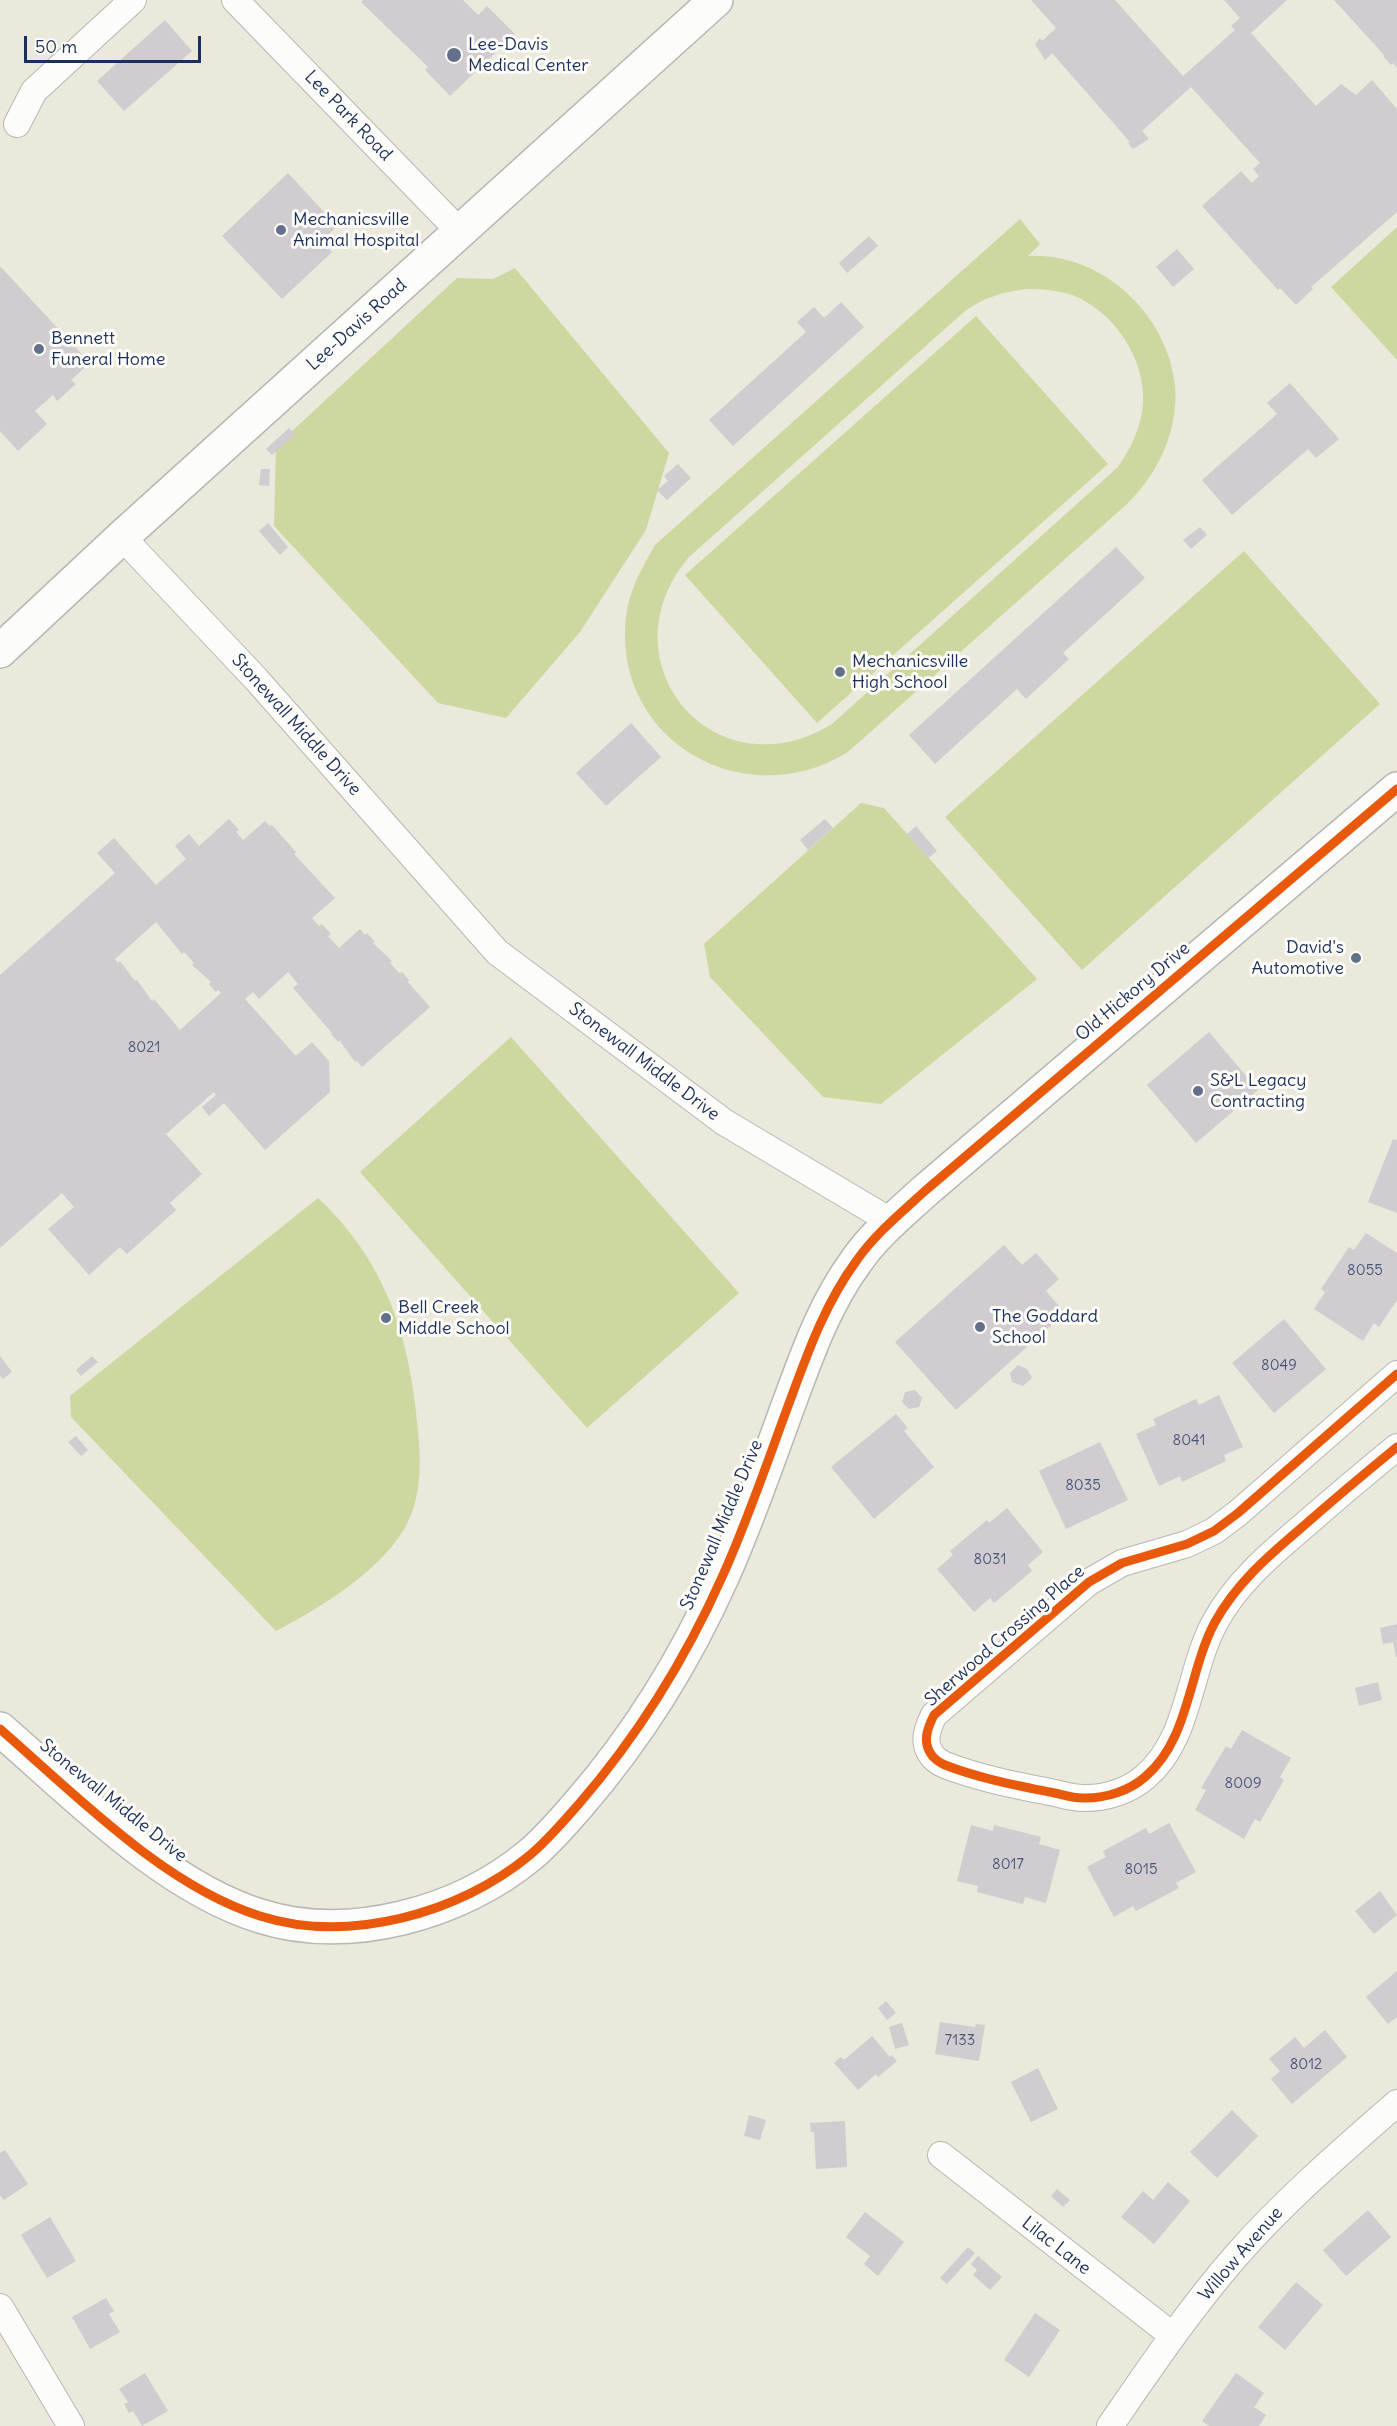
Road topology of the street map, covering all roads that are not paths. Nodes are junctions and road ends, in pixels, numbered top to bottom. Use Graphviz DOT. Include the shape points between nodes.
graph roads {
  1 [pos="133,0"];
  2 [pos="236,0"];
  3 [pos="716,0"];
  4 [pos="17,124"];
  5 [pos="460,232"];
  6 [pos="122,537"];
  7 [pos="0,651"];
  8 [pos="1397,789"];
  9 [pos="892,1222"];
  10 [pos="1397,1374"];
  11 [pos="1397,1447"];
  12 [pos="0,1729"];
  13 [pos="1397,2103"];
  14 [pos="941,2155"];
  15 [pos="0,2307"];
  16 [pos="1172,2335"];
  17 [pos="71,2426"];
  18 [pos="1110,2426"];
  1 -- 4 [label="street" via="34,91"];
  2 -- 5 [label="street, Lee Park Road"];
  3 -- 5 [label="street, Lee-Davis Road"];
  5 -- 6 [label="street, Lee-Davis Road"];
  6 -- 7 [label="street, Lee-Davis Road"];
  6 -- 9 [label="street, Stonewall Middle Drive" via="301,729 497,952 724,1122"];
  8 -- 9 [label="street, Old Hickory Drive" via="987,1136"];
  9 -- 12 [label="street, Stonewall Middle Drive" via="859,1256 814,1334 723,1575 694,1634 653,1702 622,1750 560,1825 530,1855 494,1880 436,1908 396,1920 354,1926 302,1924 261,1916 224,1902 180,1878 139,1849"];
  10 -- 11 [label="street, Sherwood Crossing Place" via="1214,1531 1187,1544 1122,1563 1089,1582 934,1715 927,1729 931,1754 943,1764 993,1779 1083,1798 1123,1791 1143,1779 1169,1748 1210,1634 1234,1592 1258,1565"];
  13 -- 16 [label="street, Willow Avenue" via="1293,2195 1235,2257"];
  14 -- 16 [label="street, Lilac Lane"];
  15 -- 17 [label="street"];
  16 -- 18 [label="street, Willow Avenue"];
}
